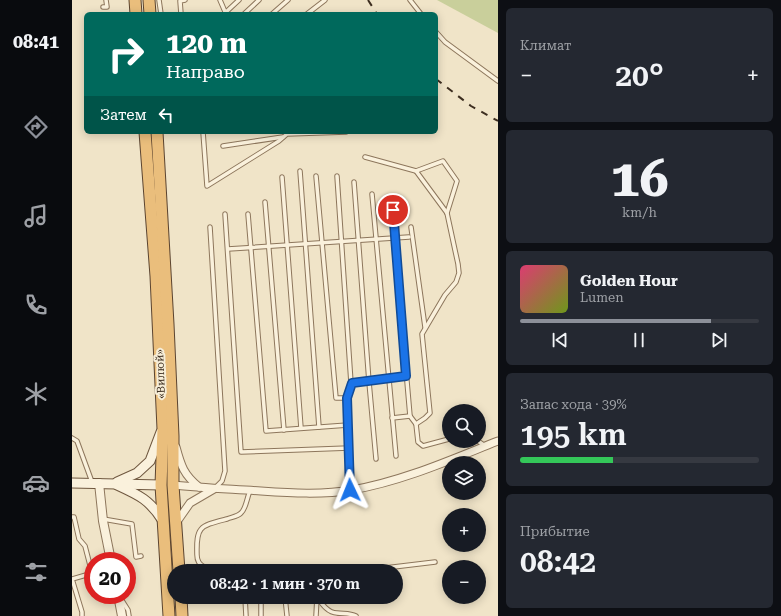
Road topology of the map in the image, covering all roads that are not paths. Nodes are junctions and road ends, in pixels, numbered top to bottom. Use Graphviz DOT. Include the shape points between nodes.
graph roads {
  1 [pos="106,0"];
  2 [pos="135,0"];
  3 [pos="149,0"];
  4 [pos="159,0"];
  5 [pos="185,0"];
  6 [pos="239,0"];
  7 [pos="259,0"];
  8 [pos="288,0"];
  9 [pos="325,0"];
  10 [pos="410,0"];
  11 [pos="222,1"];
  12 [pos="103,7"];
  13 [pos="136,12"];
  14 [pos="150,12"];
  15 [pos="161,12"];
  16 [pos="181,12"];
  17 [pos="226,12"];
  18 [pos="227,12"];
  19 [pos="246,12"];
  20 [pos="274,12"];
  21 [pos="310,12"];
  22 [pos="419,12"];
  23 [pos="438,34"];
  24 [pos="498,81"];
  25 [pos="145,134"];
  26 [pos="157,134"];
  27 [pos="203,134"];
  28 [pos="287,134"];
  29 [pos="284,137"];
  30 [pos="223,146"];
  31 [pos="365,157"];
  32 [pos="300,171"];
  33 [pos="416,171"];
  34 [pos="316,176"];
  35 [pos="337,176"];
  36 [pos="282,177"];
  37 [pos="354,182"];
  38 [pos="372,194"];
  39 [pos="392,197"];
  40 [pos="265,202"];
  41 [pos="447,213"];
  42 [pos="225,214"];
  43 [pos="248,214"];
  44 [pos="210,227"];
  45 [pos="411,227"];
  46 [pos="409,237"];
  47 [pos="395,238"];
  48 [pos="376,239"];
  49 [pos="358,240"];
  50 [pos="341,242"];
  51 [pos="322,243"];
  52 [pos="305,244"];
  53 [pos="287,245"];
  54 [pos="269,246"];
  55 [pos="251,248"];
  56 [pos="228,249"];
  57 [pos="425,328"];
  58 [pos="406,376"];
  59 [pos="389,379"];
  60 [pos="369,382"];
  61 [pos="352,383"];
  62 [pos="347,398"];
  63 [pos="410,416"];
  64 [pos="392,418"];
  65 [pos="416,424"];
  66 [pos="348,425"];
  67 [pos="319,427"];
  68 [pos="301,428"];
  69 [pos="163,429"];
  70 [pos="284,430"];
  71 [pos="173,436"];
  72 [pos="72,438"];
  73 [pos="442,441"];
  74 [pos="498,441"];
  75 [pos="486,446"];
  76 [pos="349,448"];
  77 [pos="480,448"];
  78 [pos="396,456"];
  79 [pos="376,459"];
  80 [pos="72,483"];
  81 [pos="95,483"];
  82 [pos="114,483"];
  83 [pos="160,485"];
  84 [pos="173,485"];
  85 [pos="199,488"];
  86 [pos="214,489"];
  87 [pos="250,490"];
  88 [pos="350,490"];
  89 [pos="72,517"];
  90 [pos="103,518"];
  91 [pos="163,521"];
  92 [pos="175,525"];
  93 [pos="87,552"];
  94 [pos="109,552"];
  95 [pos="141,556"];
  96 [pos="435,562"];
  97 [pos="178,564"];
  98 [pos="199,564"];
  99 [pos="403,566"];
  100 [pos="84,576"];
  101 [pos="72,579"];
  102 [pos="120,604"];
  103 [pos="124,604"];
  104 [pos="181,604"];
  105 [pos="245,604"];
  106 [pos="261,604"];
  107 [pos="286,604"];
  108 [pos="317,604"];
  109 [pos="322,604"];
  110 [pos="82,616"];
  111 [pos="122,616"];
  112 [pos="129,616"];
  113 [pos="169,616"];
  114 [pos="182,616"];
  115 [pos="246,616"];
  116 [pos="261,616"];
  117 [pos="287,616"];
  118 [pos="316,616"];
  119 [pos="356,616"];
  1 -- 12 [label="lane" via="108,7"];
  2 -- 13 [label="highway"];
  3 -- 14 [label="highway"];
  4 -- 15 [label="lane"];
  5 -- 16 [label="lane" via="180,1"];
  6 -- 18 [label="lane"];
  7 -- 19 [label="lane"];
  8 -- 20 [label="lane"];
  9 -- 21 [label="lane"];
  10 -- 22 [label="lane"];
  11 -- 17 [label="lane"];
  23 -- 24 [label="lane"];
  25 -- 69 [label="highway, «Вилюй»" via="156,276"];
  26 -- 71 [label="highway, «Вилюй»"];
  27 -- 29 [label="lane" via="207,186"];
  28 -- 29 [label="lane"];
  29 -- 30 [label="lane"];
  31 -- 33 [label="lane"];
  32 -- 52 [label="lane"];
  33 -- 41 [label="lane"];
  33 -- 41 [label="lane" via="443,162 446,166 457,181"];
  34 -- 51 [label="lane"];
  35 -- 50 [label="lane"];
  36 -- 53 [label="lane"];
  37 -- 49 [label="lane"];
  38 -- 48 [label="lane"];
  39 -- 47 [label="lane"];
  40 -- 54 [label="lane"];
  41 -- 57 [label="lane" via="459,273 456,282"];
  42 -- 56 [label="lane"];
  43 -- 55 [label="lane"];
  44 -- 86 [label="lane" via="225,471 222,481"];
  45 -- 57 [label="lane"];
  46 -- 47 [label="lane"];
  47 -- 48 [label="lane"];
  47 -- 58 [label="lane"];
  48 -- 49 [label="lane"];
  48 -- 59 [label="lane"];
  49 -- 50 [label="lane"];
  49 -- 60 [label="lane"];
  50 -- 51 [label="lane"];
  50 -- 61 [label="lane"];
  51 -- 52 [label="lane"];
  51 -- 62 [label="lane" via="336,398"];
  52 -- 53 [label="lane"];
  52 -- 67 [label="lane"];
  53 -- 54 [label="lane"];
  53 -- 68 [label="lane"];
  54 -- 55 [label="lane"];
  54 -- 70 [label="lane"];
  55 -- 56 [label="lane"];
  55 -- 70 [label="lane" via="266,431"];
  56 -- 76 [label="lane" via="241,452"];
  57 -- 65 [label="lane" via="422,334 430,413"];
  58 -- 59 [label="lane"];
  58 -- 63 [label="lane"];
  59 -- 60 [label="lane"];
  59 -- 64 [label="lane"];
  60 -- 61 [label="lane"];
  60 -- 79 [label="lane"];
  61 -- 62 [label="lane"];
  62 -- 66 [label="lane"];
  63 -- 64 [label="lane"];
  63 -- 65 [label="lane"];
  64 -- 78 [label="lane"];
  65 -- 73 [label="lane" via="418,442 423,446"];
  66 -- 67 [label="lane"];
  66 -- 76 [label="lane"];
  67 -- 68 [label="lane"];
  68 -- 70 [label="lane"];
  69 -- 82 [label="main road" via="150,461 137,473"];
  69 -- 83 [label="highway, «Вилюй»"];
  71 -- 84 [label="highway, «Вилюй»"];
  71 -- 85 [label="street" via="182,468"];
  72 -- 81 [label="lane" via="77,441"];
  74 -- 75 [label="street"];
  76 -- 88 [label="lane"];
  77 -- 88 [label="street" via="408,476"];
  80 -- 81 [label="main road"];
  81 -- 82 [label="main road"];
  81 -- 90 [label="street"];
  82 -- 83 [label="main road"];
  82 -- 91 [label="main road" via="149,502"];
  83 -- 84 [label="highway"];
  83 -- 91 [label="highway, «Вилюй»"];
  84 -- 85 [label="street"];
  84 -- 92 [label="highway, «Вилюй»"];
  85 -- 86 [label="street"];
  86 -- 87 [label="street"];
  86 -- 92 [label="street" via="190,503"];
  87 -- 88 [label="street" via="304,494"];
  87 -- 98 [label="lane" via="242,513 200,529 196,537"];
  89 -- 93 [label="lane" via="79,539"];
  90 -- 94 [label="street"];
  90 -- 95 [label="lane" via="132,524 136,557"];
  91 -- 113 [label="highway, «Вилюй»"];
  92 -- 97 [label="highway, «Вилюй»"];
  96 -- 99 [label="lane"];
  100 -- 101 [label="lane"];
  101 -- 110 [label="lane"];
  102 -- 111 [label="street"];
  103 -- 112 [label="lane"];
  104 -- 114 [label="highway"];
  105 -- 115 [label="lane"];
  106 -- 116 [label="lane"];
  107 -- 117 [label="lane"];
  108 -- 118 [label="lane"];
  109 -- 119 [label="lane" via="335,614 346,613"];
}
